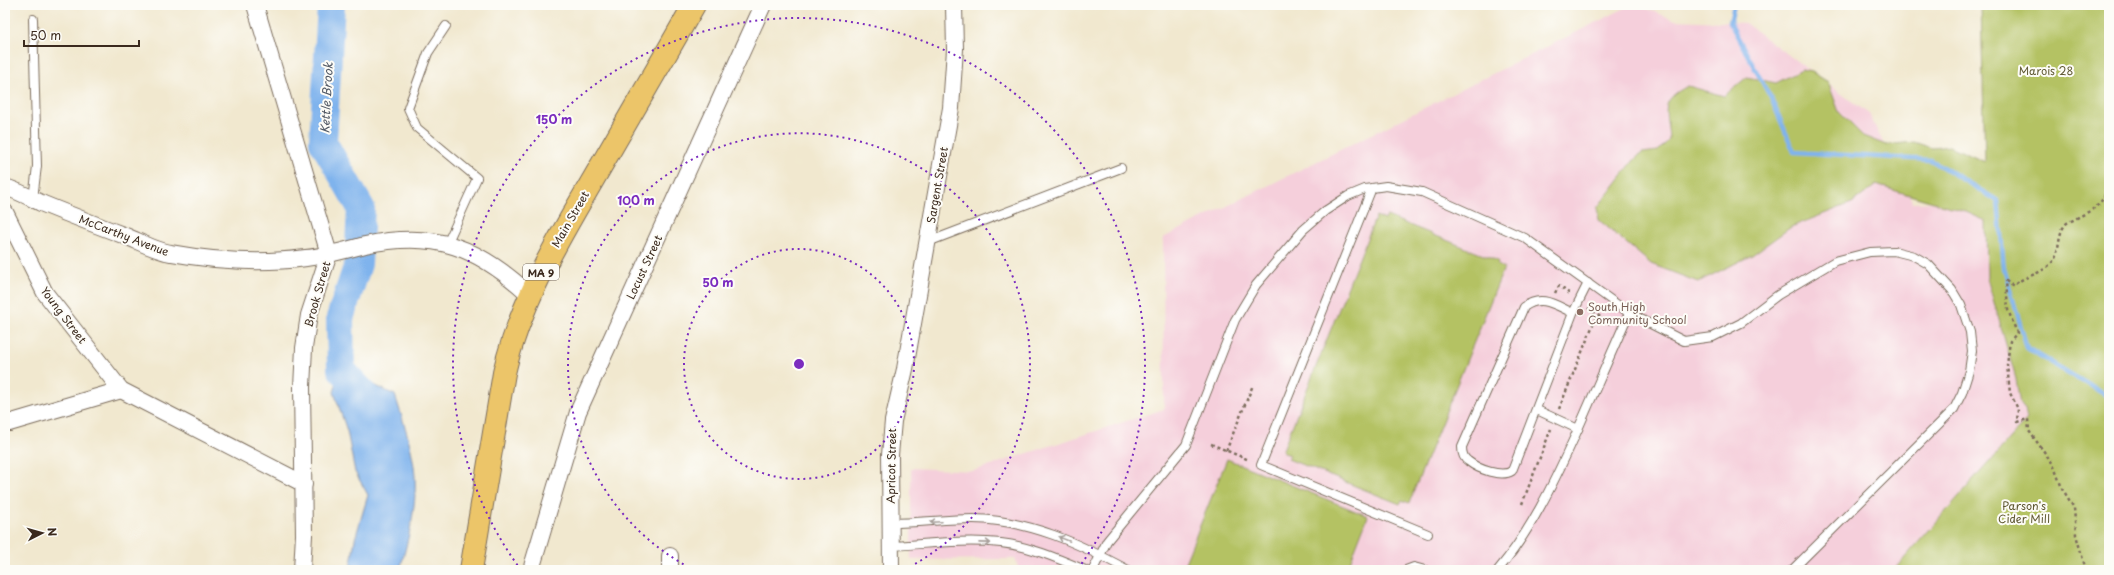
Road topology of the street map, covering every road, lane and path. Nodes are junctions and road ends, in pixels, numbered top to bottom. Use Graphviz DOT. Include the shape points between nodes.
graph roads {
  1 [pos="255,5"];
  2 [pos="694,5"];
  3 [pos="763,5"];
  4 [pos="954,5"];
  5 [pos="33,19"];
  6 [pos="446,26"];
  7 [pos="1121,168"];
  8 [pos="2109,186"];
  9 [pos="5,187"];
  10 [pos="1372,188"];
  11 [pos="33,199"];
  12 [pos="5,212"];
  13 [pos="447,244"];
  14 [pos="926,245"];
  15 [pos="336,252"];
  16 [pos="1588,283"];
  17 [pos="1570,294"];
  18 [pos="530,295"];
  19 [pos="1554,296"];
  20 [pos="1586,307"];
  21 [pos="1573,313"];
  22 [pos="1629,313"];
  23 [pos="1597,315"];
  24 [pos="1610,324"];
  25 [pos="906,364"];
  26 [pos="1253,385"];
  27 [pos="121,390"];
  28 [pos="1536,410"];
  29 [pos="1558,410"];
  30 [pos="10,423"];
  31 [pos="1551,429"];
  32 [pos="1578,429"];
  33 [pos="1211,444"];
  34 [pos="1226,451"];
  35 [pos="1250,460"];
  36 [pos="304,484"];
  37 [pos="1522,504"];
  38 [pos="891,523"];
  39 [pos="1428,534"];
  40 [pos="890,546"];
  41 [pos="1099,555"];
  42 [pos="302,570"];
  43 [pos="471,570"];
  44 [pos="531,570"];
  45 [pos="891,570"];
  46 [pos="1085,570"];
  47 [pos="1093,570"];
  48 [pos="1128,570"];
  49 [pos="1406,570"];
  50 [pos="1425,570"];
  51 [pos="1498,570"];
  52 [pos="1792,570"];
  53 [pos="2086,570"];
  1 -- 15 [label="street, Brook Street"];
  2 -- 18 [label="highway, Main Street / MA 9" via="556,243"];
  3 -- 44 [label="street, Locust Street" via="591,383 571,432"];
  4 -- 14 [label="street, Sargent Street" via="954,85"];
  5 -- 11 [label="lane" via="37,166"];
  6 -- 13 [label="lane" via="428,53 408,108 417,128 477,178"];
  7 -- 14 [label="lane" via="932,240"];
  8 -- 53 [label="path" via="2103,202 2065,224 2054,260 2046,268 2029,278 2020,279 2013,286 2006,281 2008,310 2017,333 2010,341 2007,365 2010,393 2018,408 2017,422 2028,419 2029,432 2053,464 2058,480 2074,508 2076,535"];
  9 -- 11 [label="street, McCarthy Avenue"];
  10 -- 16 [label="lane" via="1404,187 1422,192 1525,238"];
  10 -- 39 [label="lane" via="1261,465"];
  10 -- 41 [label="lane" via="1348,196 1324,211 1303,230 1256,285 1235,320 1186,445 1119,526"];
  11 -- 15 [label="street, McCarthy Avenue" via="168,253 220,260 253,261 307,258"];
  12 -- 27 [label="street, Young Street" via="45,292"];
  13 -- 15 [label="street" via="425,240 398,241"];
  13 -- 18 [label="street" via="489,261"];
  14 -- 25 [label="street, Sargent Street"];
  15 -- 36 [label="street, Brook Street" via="310,308 304,348"];
  16 -- 21 [label="lane"];
  16 -- 22 [label="lane"];
  17 -- 19 [label="path" via="1559,286"];
  18 -- 43 [label="highway, Main Street / MA 9" via="514,336 504,373"];
  20 -- 23 [label="path"];
  21 -- 28 [label="lane"];
  21 -- 28 [label="lane" via="1542,300 1532,300 1524,307 1462,447 1467,461 1499,475 1506,475 1512,471"];
  22 -- 32 [label="lane"];
  22 -- 52 [label="lane" via="1684,341 1713,337 1741,323 1778,295 1835,261 1870,252 1894,250 1914,256 1928,264 1952,290 1964,312 1972,351 1969,371 1954,409"];
  23 -- 24 [label="path"];
  23 -- 29 [label="path"];
  25 -- 38 [label="street, Apricot Street" via="891,432"];
  26 -- 34 [label="path"];
  27 -- 30 [label="street"];
  27 -- 36 [label="street, Young Street"];
  28 -- 32 [label="lane"];
  31 -- 37 [label="path"];
  32 -- 51 [label="lane" via="1558,474 1533,520"];
  33 -- 34 [label="path"];
  34 -- 35 [label="path"];
  36 -- 42 [label="street, Brook Street"];
  38 -- 40 [label="street, Apricot Street"];
  41 -- 38 [label="lane, one-way" via="1054,535 1008,522 974,519"];
  40 -- 45 [label="street, Apricot Street"];
  40 -- 46 [label="lane, one-way" via="1001,543 1032,550"];
  41 -- 47 [label="lane"];
  41 -- 48 [label="lane"];
  49 -- 50 [label="lane"];
}
